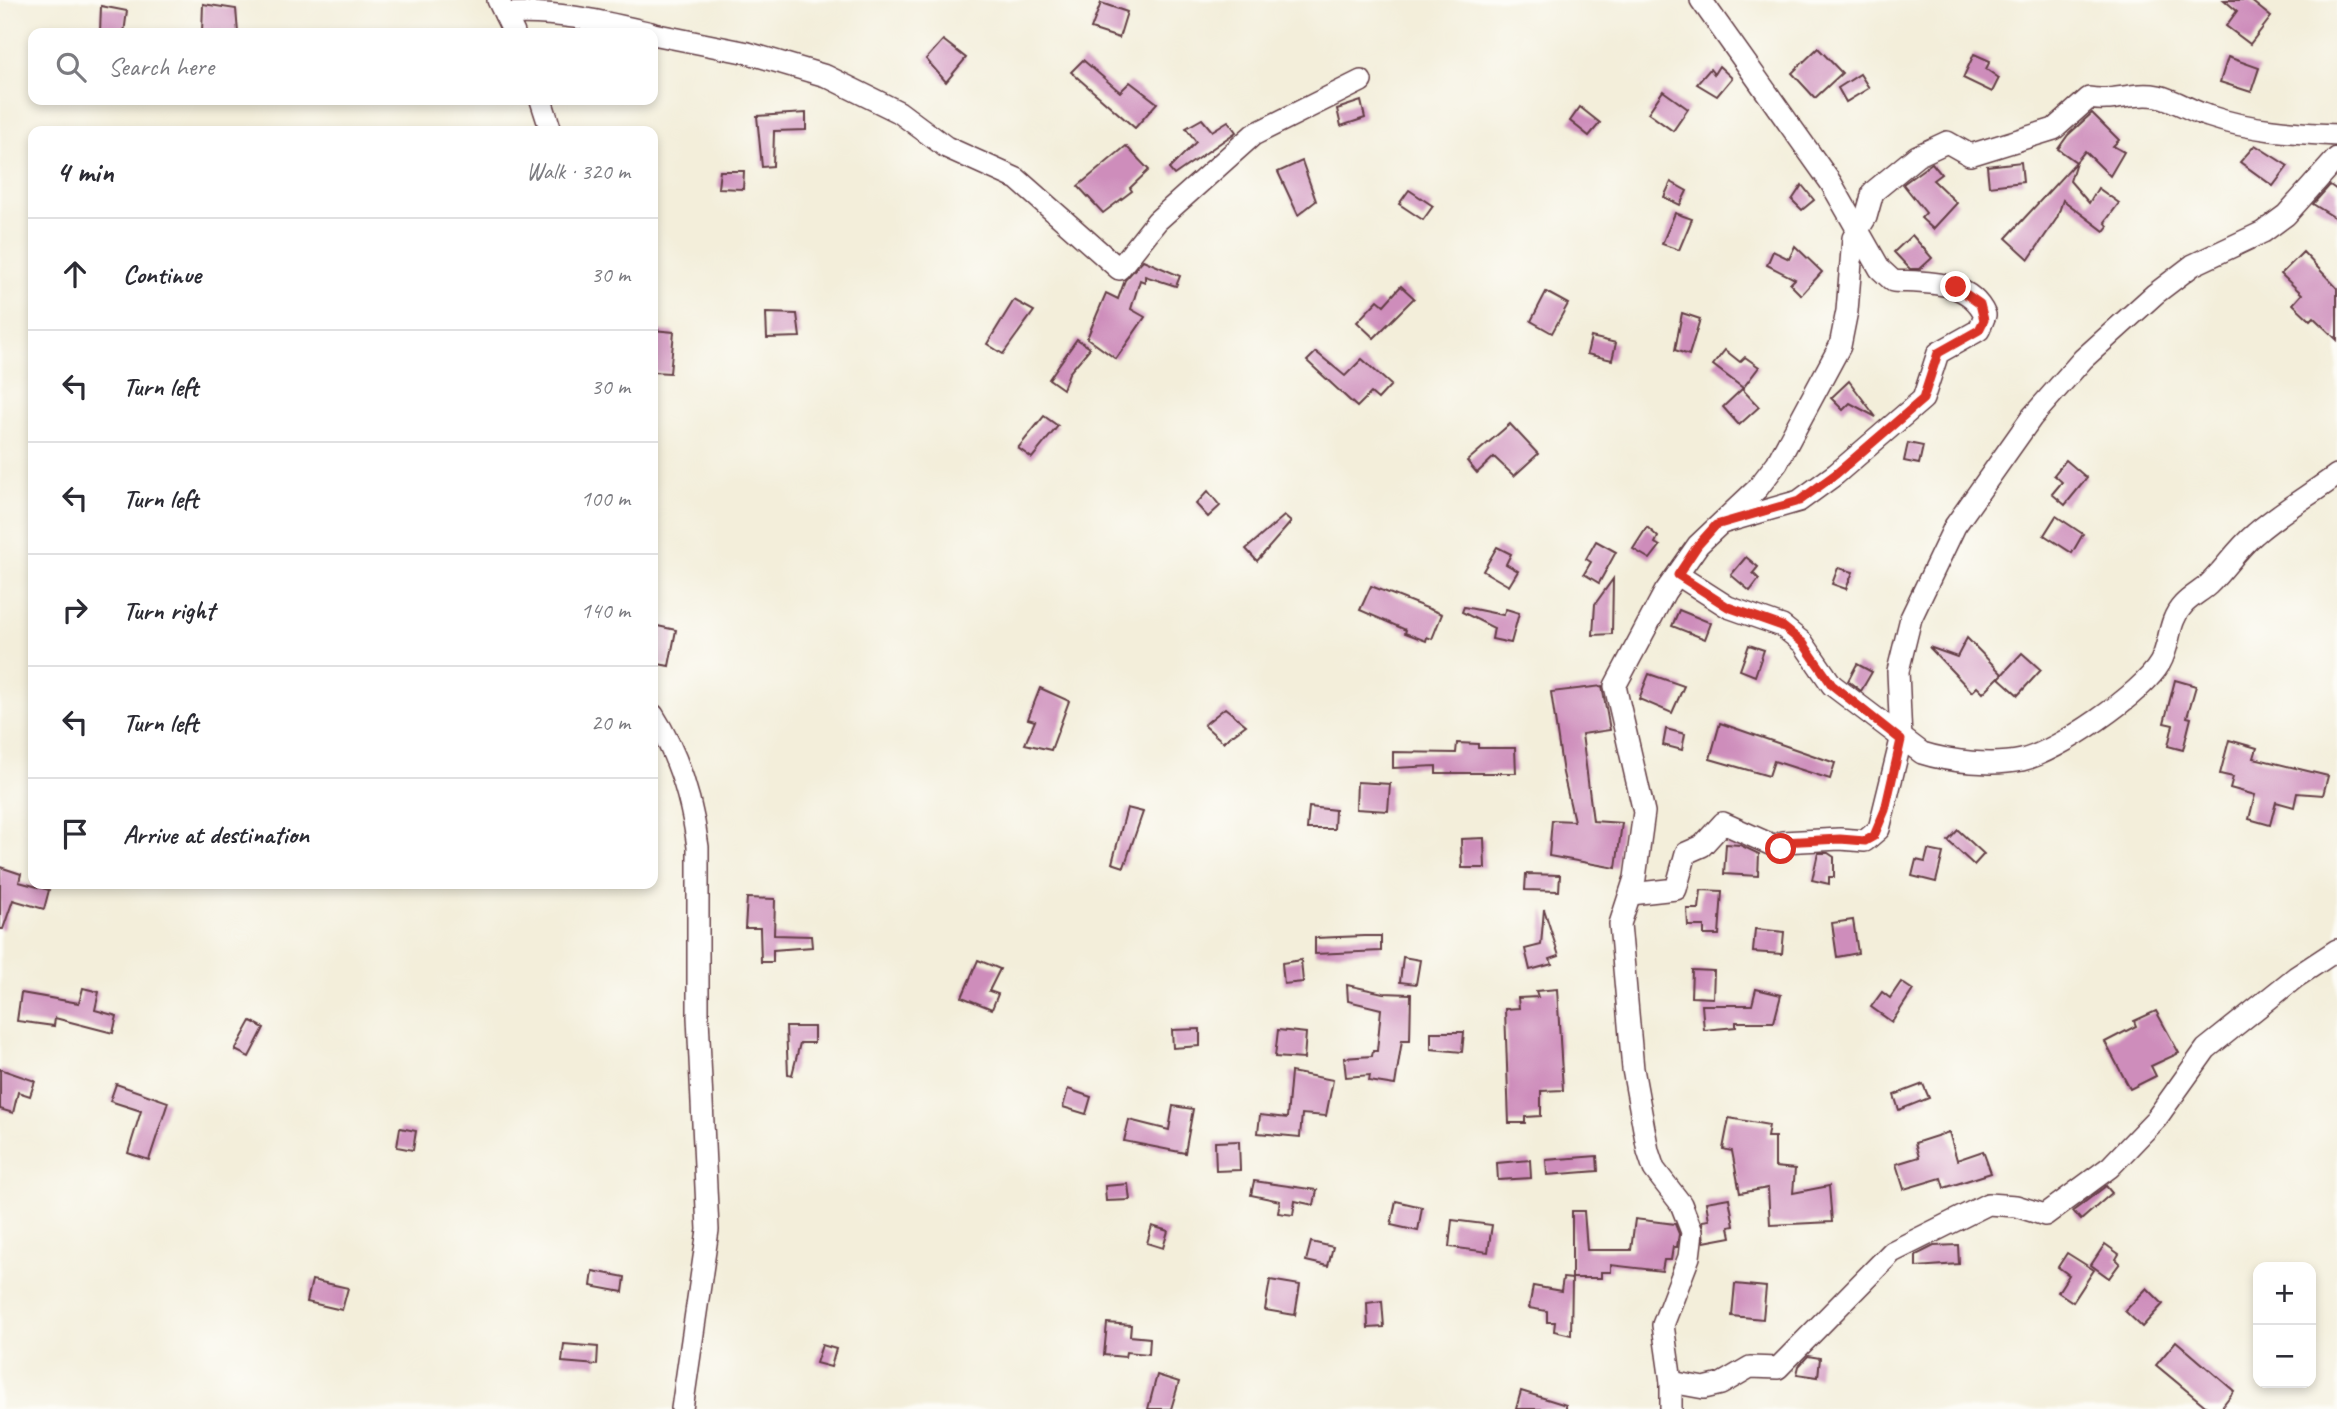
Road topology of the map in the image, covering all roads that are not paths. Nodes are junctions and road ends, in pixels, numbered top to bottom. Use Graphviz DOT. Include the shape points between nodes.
graph roads {
  1 [pos="1701,0"];
  2 [pos="506,16"];
  3 [pos="627,28"];
  4 [pos="658,35"];
  5 [pos="1361,80"];
  6 [pos="543,105"];
  7 [pos="549,126"];
  8 [pos="2337,135"];
  9 [pos="2337,158"];
  10 [pos="1858,227"];
  11 [pos="2337,475"];
  12 [pos="1716,525"];
  13 [pos="1678,575"];
  14 [pos="658,723"];
  15 [pos="1901,740"];
  16 [pos="1631,894"];
  17 [pos="2337,950"];
  18 [pos="1671,1382"];
  19 [pos="682,1409"];
  20 [pos="1671,1409"];
  1 -- 10 [label="street"];
  2 -- 3 [label="street" via="530,12"];
  4 -- 5 [label="street" via="748,52 826,76 887,106 946,147 1017,179 1119,269 1157,221 1253,135"];
  6 -- 7 [label="street"];
  8 -- 10 [label="street" via="2248,127 2160,96 2134,93 2104,101 2089,98 2054,129 1970,155 1947,142 1917,156 1873,192"];
  9 -- 15 [label="street" via="2286,215 2263,232 2193,265 2155,294 2083,359 2032,417 1955,526 1911,618 1898,671"];
  10 -- 12 [label="street" via="1840,346 1777,463 1757,489"];
  10 -- 12 [label="street" via="1880,269 1893,281 1956,287 1980,304 1983,326 1938,353 1923,399 1836,474 1799,501"];
  11 -- 15 [label="street" via="2256,533 2208,585 2183,604 2149,679 2071,736 2011,762 1940,759"];
  12 -- 13 [label="street"];
  13 -- 15 [label="street" via="1728,607 1782,626 1803,643 1832,685"];
  13 -- 16 [label="street" via="1615,686 1644,811"];
  14 -- 19 [label="street" via="683,782 698,847 698,1017 708,1230"];
  15 -- 16 [label="street" via="1879,829 1865,841 1782,842 1781,849 1723,823 1702,846 1686,853 1676,889"];
  16 -- 18 [label="street" via="1620,937 1633,1069 1654,1169 1681,1204 1692,1232 1689,1257 1663,1325"];
  17 -- 18 [label="street" via="2206,1049 2156,1119 2110,1167 2045,1215 1999,1203 1977,1208 1892,1252 1778,1368 1750,1367 1704,1388"];
  18 -- 20 [label="street"];
}
